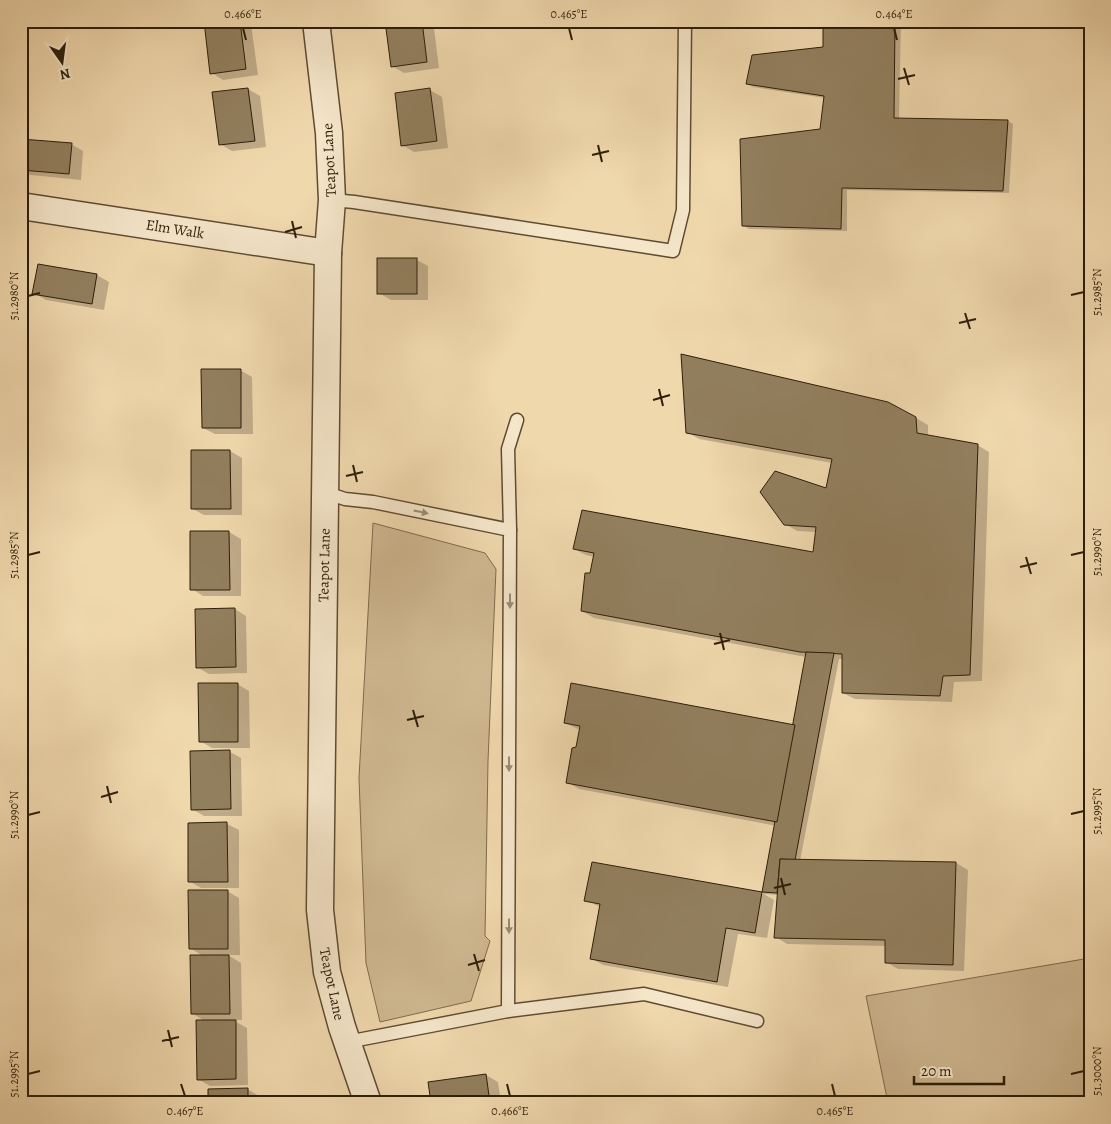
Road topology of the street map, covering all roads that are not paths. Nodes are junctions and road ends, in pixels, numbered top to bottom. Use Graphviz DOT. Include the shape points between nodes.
graph roads {
  1 [pos="316,21"];
  2 [pos="685,21"];
  3 [pos="332,200"];
  4 [pos="21,206"];
  5 [pos="328,253"];
  6 [pos="517,420"];
  7 [pos="324,492"];
  8 [pos="510,530"];
  9 [pos="508,1011"];
  10 [pos="757,1021"];
  11 [pos="347,1042"];
  12 [pos="368,1103"];
  1 -- 3 [label="street, Teapot Lane" via="329,133"];
  2 -- 3 [label="lane" via="683,210 673,251"];
  3 -- 5 [label="street, Teapot Lane"];
  4 -- 5 [label="street, Elm Walk"];
  5 -- 7 [label="street, Teapot Lane"];
  6 -- 8 [label="lane" via="508,450"];
  7 -- 8 [label="lane, one-way"];
  7 -- 11 [label="street, Teapot Lane" via="320,910 327,972"];
  8 -- 9 [label="lane, one-way"];
  9 -- 10 [label="lane" via="644,994"];
  9 -- 11 [label="lane"];
  11 -- 12 [label="street, Teapot Lane"];
}
